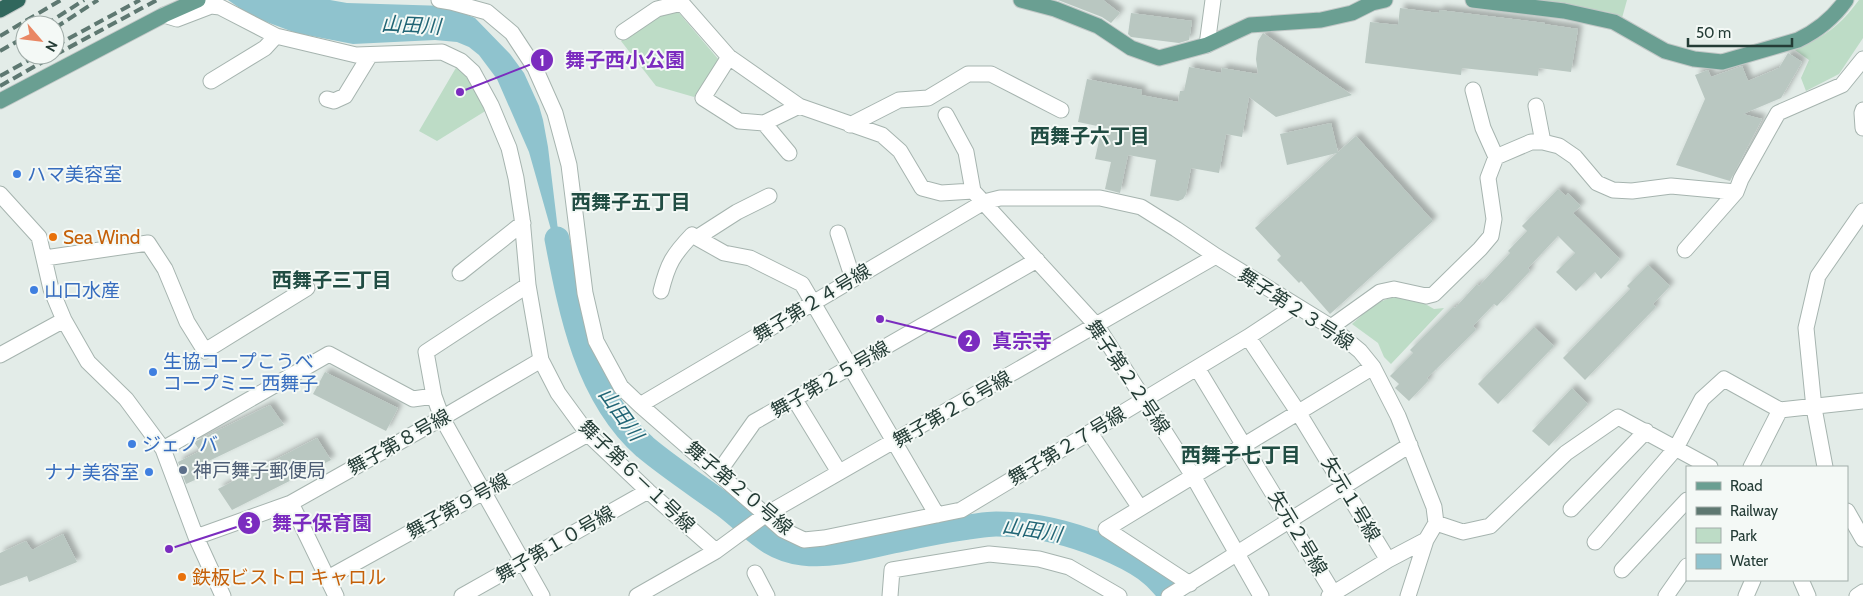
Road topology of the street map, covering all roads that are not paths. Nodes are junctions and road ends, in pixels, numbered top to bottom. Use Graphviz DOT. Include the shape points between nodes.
graph roads {
  1 [pos="18,0"];
  2 [pos="198,0"];
  3 [pos="439,0"];
  4 [pos="1021,0"];
  5 [pos="1212,0"];
  6 [pos="1473,0"];
  7 [pos="1846,0"];
  8 [pos="680,1"];
  9 [pos="1379,1"];
  10 [pos="0,10"];
  11 [pos="164,15"];
  12 [pos="623,32"];
  13 [pos="276,36"];
  14 [pos="1207,45"];
  15 [pos="370,55"];
  16 [pos="729,57"];
  17 [pos="1863,59"];
  18 [pos="211,81"];
  19 [pos="1473,90"];
  20 [pos="327,99"];
  21 [pos="0,101"];
  22 [pos="799,106"];
  23 [pos="1536,106"];
  24 [pos="1061,110"];
  25 [pos="1863,110"];
  26 [pos="946,115"];
  27 [pos="764,123"];
  28 [pos="850,125"];
  29 [pos="1863,128"];
  30 [pos="1543,142"];
  31 [pos="789,153"];
  32 [pos="1496,158"];
  33 [pos="1736,192"];
  34 [pos="0,194"];
  35 [pos="770,196"];
  36 [pos="978,196"];
  37 [pos="1863,211"];
  38 [pos="523,223"];
  39 [pos="838,233"];
  40 [pos="695,236"];
  41 [pos="1684,250"];
  42 [pos="1216,256"];
  43 [pos="45,258"];
  44 [pos="1037,260"];
  45 [pos="460,273"];
  46 [pos="853,279"];
  47 [pos="528,285"];
  48 [pos="307,288"];
  49 [pos="661,291"];
  50 [pos="813,302"];
  51 [pos="1295,306"];
  52 [pos="64,320"];
  53 [pos="1097,326"];
  54 [pos="1331,327"];
  55 [pos="1248,337"];
  56 [pos="0,356"];
  57 [pos="540,360"];
  58 [pos="1373,367"];
  59 [pos="852,368"];
  60 [pos="1197,368"];
  61 [pos="434,396"];
  62 [pos="795,400"];
  63 [pos="1144,400"];
  64 [pos="1863,401"];
  65 [pos="640,405"];
  66 [pos="1814,408"];
  67 [pos="1780,410"];
  68 [pos="1298,412"];
  69 [pos="442,418"];
  70 [pos="1646,431"];
  71 [pos="1090,433"];
  72 [pos="588,434"];
  73 [pos="894,442"];
  74 [pos="1244,445"];
  75 [pos="1410,445"];
  76 [pos="1676,448"];
  77 [pos="162,449"];
  78 [pos="1708,466"];
  79 [pos="1752,466"];
  80 [pos="1825,466"];
  81 [pos="839,472"];
  82 [pos="718,473"];
  83 [pos="1193,476"];
  84 [pos="1343,487"];
  85 [pos="648,491"];
  86 [pos="483,492"];
  87 [pos="1686,501"];
  88 [pos="291,503"];
  89 [pos="1140,508"];
  90 [pos="1571,509"];
  91 [pos="1848,513"];
  92 [pos="765,515"];
  93 [pos="937,515"];
  94 [pos="1289,519"];
  95 [pos="1436,524"];
  96 [pos="196,537"];
  97 [pos="1863,539"];
  98 [pos="1426,540"];
  99 [pos="1595,542"];
  100 [pos="716,551"];
  101 [pos="1237,554"];
  102 [pos="1388,560"];
  103 [pos="523,563"];
  104 [pos="1686,567"];
  105 [pos="1622,570"];
  106 [pos="755,573"];
  107 [pos="328,578"];
  108 [pos="1753,581"];
  109 [pos="1801,581"];
  110 [pos="1190,584"];
  111 [pos="1863,592"];
  112 [pos="1333,595"];
  113 [pos="223,596"];
  114 [pos="336,596"];
  115 [pos="462,596"];
  116 [pos="542,596"];
  117 [pos="637,596"];
  118 [pos="767,596"];
  119 [pos="890,596"];
  120 [pos="1119,596"];
  121 [pos="1169,596"];
  122 [pos="1261,596"];
  123 [pos="1408,596"];
  124 [pos="1666,596"];
  125 [pos="1746,596"];
  126 [pos="1808,596"];
  127 [pos="1857,596"];
  1 -- 10 [label="highway"];
  2 -- 11 [label="main road"];
  3 -- 65 [label="street, 舞子第２０号線" via="487,12 512,33 535,68 555,113 569,165 585,293 596,341 622,386"];
  4 -- 14 [label="main road" via="1098,26 1131,48 1159,58"];
  5 -- 14 [label="street"];
  6 -- 7 [label="main road" via="1564,11 1614,22 1665,51 1722,62 1787,45 1810,35"];
  8 -- 12 [label="street" via="657,9"];
  8 -- 16 [label="street, 舞子第２３号線"];
  9 -- 14 [label="main road" via="1352,13 1321,20 1250,25"];
  11 -- 13 [label="street, 舞子第６－１号線" via="177,19 211,6 220,7"];
  11 -- 21 [label="main road"];
  13 -- 15 [label="street, 舞子第６－１号線" via="356,55"];
  13 -- 18 [label="street" via="265,48"];
  15 -- 20 [label="street" via="346,96 334,102"];
  15 -- 38 [label="street, 舞子第６－１号線" via="442,52 461,61 473,72 509,148"];
  16 -- 22 [label="street, 舞子第２３号線"];
  16 -- 27 [label="street" via="703,98 739,121"];
  17 -- 33 [label="street" via="1842,84 1778,113"];
  19 -- 32 [label="street" via="1483,128"];
  22 -- 27 [label="street"];
  22 -- 28 [label="street, 舞子第２３号線"];
  23 -- 30 [label="street"];
  24 -- 28 [label="street" via="991,74 968,74 928,98 899,100"];
  25 -- 29 [label="street"];
  26 -- 36 [label="street" via="966,152"];
  27 -- 31 [label="street"];
  28 -- 36 [label="street, 舞子第２３号線" via="882,135 900,151 922,188"];
  30 -- 32 [label="street" via="1531,142"];
  30 -- 33 [label="street" via="1559,146 1575,157 1597,183 1613,190 1671,186"];
  32 -- 54 [label="street" via="1488,178 1494,219 1490,236 1480,249 1434,294 1426,296 1394,289 1380,292"];
  33 -- 41 [label="street"];
  34 -- 43 [label="street" via="39,237"];
  35 -- 40 [label="street"];
  36 -- 42 [label="street, 舞子第２３号線" via="1100,198 1141,207"];
  36 -- 44 [label="street, 舞子第２２号線"];
  36 -- 46 [label="street, 舞子第２４号線"];
  37 -- 66 [label="street" via="1818,276 1806,328"];
  38 -- 45 [label="street"];
  38 -- 47 [label="street, 舞子第６－１号線"];
  39 -- 46 [label="street"];
  40 -- 49 [label="street" via="674,254"];
  40 -- 50 [label="street" via="724,253 750,258 802,284"];
  42 -- 51 [label="street, 舞子第２３号線"];
  42 -- 53 [label="street, 舞子第２６号線"];
  43 -- 48 [label="street" via="148,243 165,269 187,322 205,351"];
  43 -- 52 [label="street" via="51,289"];
  44 -- 53 [label="street, 舞子第２２号線"];
  44 -- 59 [label="street, 舞子第２５号線"];
  46 -- 50 [label="street, 舞子第２４号線"];
  47 -- 57 [label="street, 舞子第６－１号線"];
  47 -- 61 [label="street" via="426,352"];
  50 -- 59 [label="street"];
  50 -- 65 [label="street, 舞子第２４号線"];
  51 -- 54 [label="street, 舞子第２３号線"];
  51 -- 55 [label="street, 舞子第２７号線"];
  52 -- 56 [label="street"];
  52 -- 77 [label="street" via="88,362 126,399"];
  53 -- 63 [label="street, 舞子第２２号線"];
  53 -- 73 [label="street, 舞子第２６号線"];
  54 -- 58 [label="street, 舞子第２３号線" via="1360,351"];
  55 -- 60 [label="street, 舞子第２７号線"];
  55 -- 68 [label="street, 矢元１号線"];
  57 -- 69 [label="street, 舞子第８号線"];
  57 -- 72 [label="street, 舞子第６－１号線" via="558,393"];
  58 -- 68 [label="street"];
  58 -- 75 [label="street, 舞子第２３号線"];
  59 -- 62 [label="street, 舞子第２５号線"];
  59 -- 73 [label="street"];
  60 -- 63 [label="street, 舞子第２７号線"];
  60 -- 74 [label="street, 矢元２号線"];
  61 -- 69 [label="street"];
  61 -- 77 [label="street" via="413,399 329,354"];
  62 -- 81 [label="street"];
  62 -- 82 [label="street, 舞子第２５号線" via="754,422"];
  63 -- 71 [label="street, 舞子第２７号線"];
  63 -- 83 [label="street, 舞子第２２号線"];
  64 -- 66 [label="street"];
  65 -- 82 [label="street, 舞子第２０号線"];
  66 -- 67 [label="street"];
  66 -- 80 [label="street"];
  67 -- 76 [label="street" via="1724,379 1702,399"];
  67 -- 79 [label="street"];
  68 -- 74 [label="street"];
  68 -- 84 [label="street, 矢元１号線"];
  69 -- 86 [label="street"];
  69 -- 88 [label="street, 舞子第８号線"];
  70 -- 76 [label="street"];
  70 -- 90 [label="street"];
  70 -- 95 [label="street" via="1618,417 1566,453 1490,526 1463,532"];
  71 -- 89 [label="street"];
  71 -- 93 [label="street, 舞子第２７号線" via="960,510"];
  72 -- 85 [label="street, 舞子第６－１号線"];
  72 -- 86 [label="street, 舞子第９号線"];
  73 -- 81 [label="street, 舞子第２６号線"];
  73 -- 93 [label="street"];
  74 -- 83 [label="street"];
  74 -- 94 [label="street, 矢元２号線"];
  75 -- 84 [label="street"];
  75 -- 95 [label="street, 舞子第２３号線" via="1434,507"];
  76 -- 78 [label="street"];
  76 -- 99 [label="street"];
  77 -- 96 [label="street"];
  81 -- 92 [label="street, 舞子第２６号線"];
  82 -- 92 [label="street, 舞子第２０号線"];
  83 -- 89 [label="street"];
  83 -- 101 [label="street, 舞子第２２号線"];
  84 -- 94 [label="street"];
  84 -- 102 [label="street, 矢元１号線"];
  85 -- 100 [label="street, 舞子第６－１号線"];
  85 -- 103 [label="street, 舞子第１０号線"];
  86 -- 103 [label="street"];
  86 -- 107 [label="street, 舞子第９号線"];
  87 -- 105 [label="street"];
  88 -- 96 [label="street, 舞子第８号線"];
  88 -- 107 [label="street"];
  89 -- 110 [label="street" via="1106,528"];
  91 -- 97 [label="street"];
  92 -- 93 [label="street, 舞子第２０号線" via="782,530 804,540"];
  92 -- 100 [label="street, 舞子第２６号線"];
  94 -- 101 [label="street"];
  94 -- 112 [label="street, 矢元２号線"];
  95 -- 98 [label="street"];
  96 -- 113 [label="street"];
  98 -- 102 [label="street"];
  98 -- 123 [label="street"];
  100 -- 117 [label="street, 舞子第２６号線"];
  101 -- 110 [label="street"];
  101 -- 122 [label="street, 舞子第２２号線"];
  102 -- 112 [label="street"];
  103 -- 115 [label="street, 舞子第１０号線"];
  103 -- 116 [label="street"];
  104 -- 124 [label="street"];
  106 -- 118 [label="street"];
  107 -- 114 [label="street"];
  108 -- 125 [label="street"];
  109 -- 126 [label="street"];
  110 -- 121 [label="street"];
  111 -- 127 [label="street"];
  119 -- 120 [label="street" via="892,570 990,554 1039,559 1069,567"];
}
